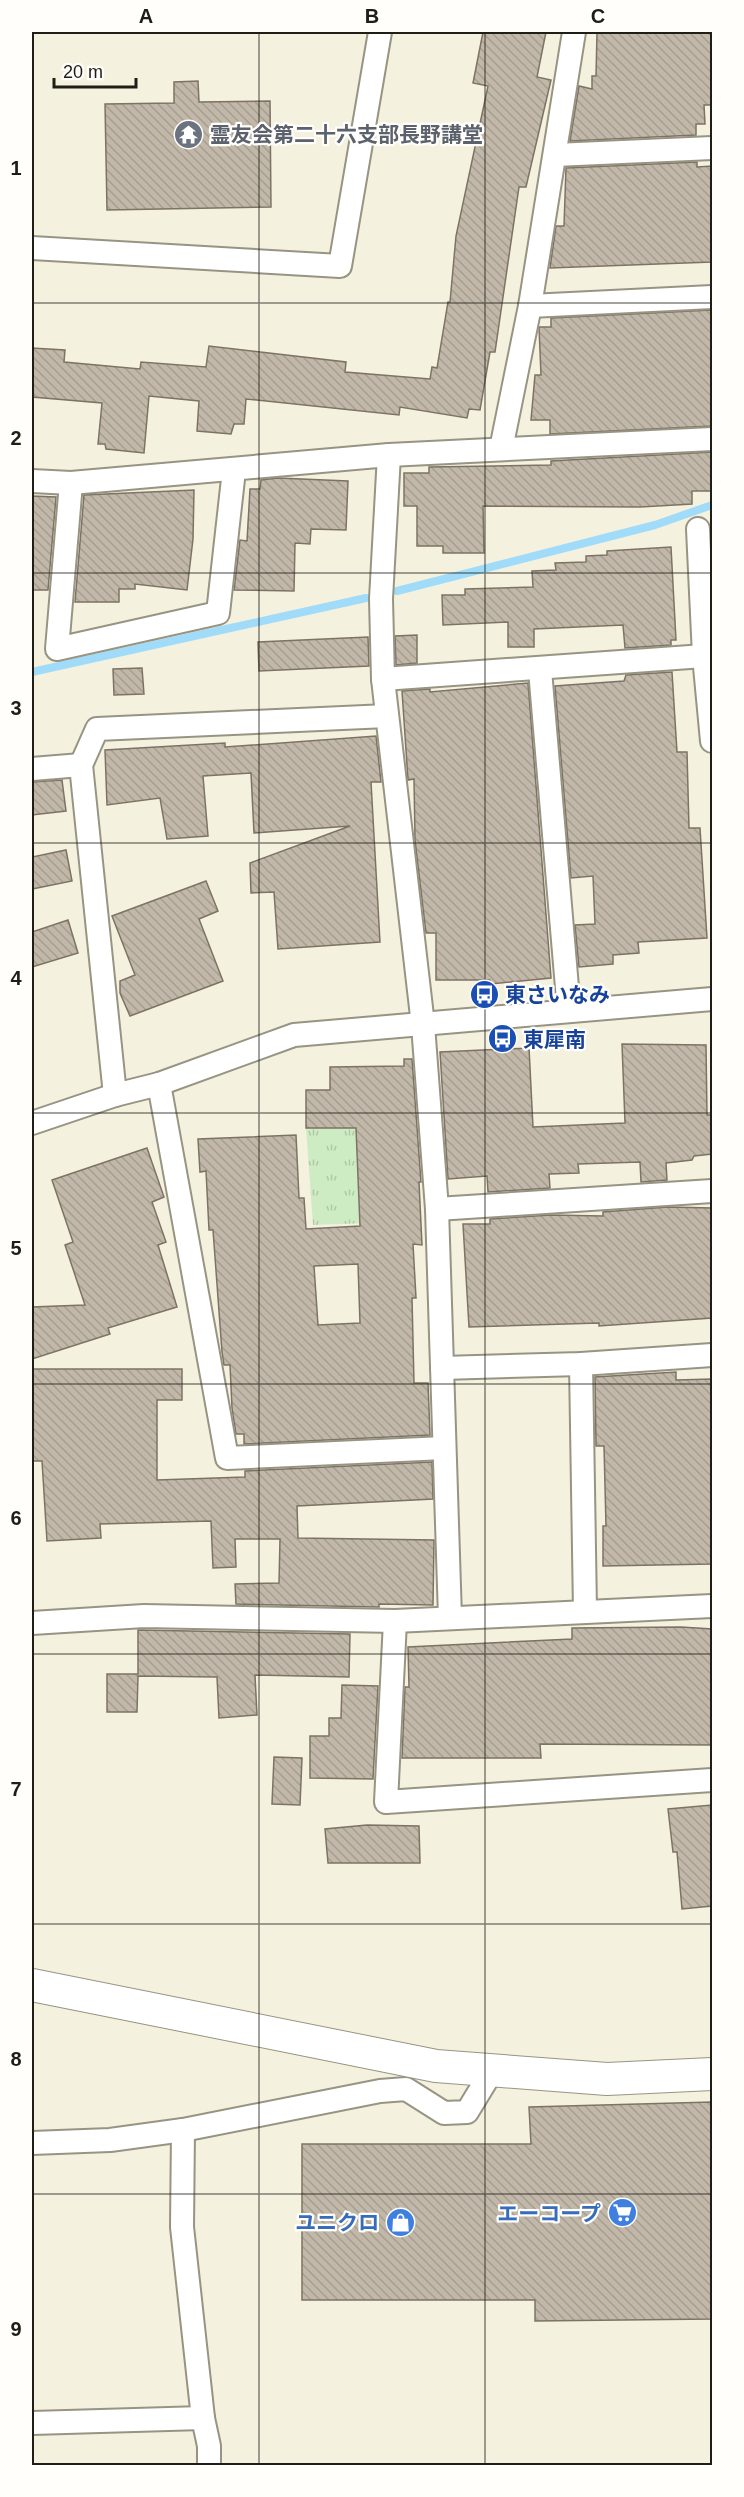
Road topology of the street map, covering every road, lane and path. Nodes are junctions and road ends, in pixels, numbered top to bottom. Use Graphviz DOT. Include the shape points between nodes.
graph roads {
  1 [pos="380,32"];
  2 [pos="574,32"];
  3 [pos="712,148"];
  4 [pos="555,155"];
  5 [pos="32,248"];
  6 [pos="712,297"];
  7 [pos="530,306"];
  8 [pos="712,438"];
  9 [pos="501,449"];
  10 [pos="389,455"];
  11 [pos="234,470"];
  12 [pos="32,481"];
  13 [pos="70,483"];
  14 [pos="698,529"];
  15 [pos="704,656"];
  16 [pos="540,670"];
  17 [pos="383,679"];
  18 [pos="387,716"];
  19 [pos="712,741"];
  20 [pos="81,765"];
  21 [pos="32,769"];
  22 [pos="712,999"];
  23 [pos="569,1011"];
  24 [pos="423,1025"];
  25 [pos="159,1084"];
  26 [pos="115,1095"];
  27 [pos="32,1123"];
  28 [pos="712,1191"];
  29 [pos="437,1209"];
  30 [pos="712,1355"];
  31 [pos="581,1364"];
  32 [pos="442,1368"];
  33 [pos="444,1448"];
  34 [pos="712,1606"];
  35 [pos="585,1611"];
  36 [pos="450,1618"];
  37 [pos="395,1621"];
  38 [pos="32,1623"];
  39 [pos="712,1780"];
  40 [pos="32,1985"];
  41 [pos="492,2071"];
  42 [pos="712,2074"];
  43 [pos="183,2130"];
  44 [pos="32,2143"];
  45 [pos="203,2418"];
  46 [pos="32,2423"];
  47 [pos="209,2466"];
  1 -- 5 [label="street" via="340,266"];
  2 -- 4 [label="street"];
  3 -- 4 [label="street"];
  4 -- 7 [label="street"];
  6 -- 7 [label="street"];
  7 -- 9 [label="street"];
  8 -- 9 [label="street"];
  9 -- 10 [label="street"];
  10 -- 11 [label="street"];
  10 -- 17 [label="street" via="381,599"];
  11 -- 13 [label="street"];
  11 -- 13 [label="street" via="218,613 57,649"];
  12 -- 13 [label="street"];
  14 -- 15 [label="street"];
  15 -- 16 [label="street"];
  15 -- 19 [label="street"];
  16 -- 17 [label="street"];
  16 -- 23 [label="street"];
  17 -- 18 [label="street"];
  18 -- 20 [label="street" via="96,729"];
  18 -- 24 [label="street"];
  20 -- 21 [label="street"];
  20 -- 26 [label="street"];
  22 -- 23 [label="street"];
  23 -- 24 [label="street"];
  24 -- 25 [label="street" via="294,1035"];
  24 -- 29 [label="street"];
  25 -- 26 [label="street"];
  25 -- 33 [label="street" via="227,1458"];
  26 -- 27 [label="street"];
  28 -- 29 [label="street"];
  29 -- 32 [label="street"];
  30 -- 31 [label="street"];
  31 -- 32 [label="street"];
  31 -- 35 [label="street"];
  32 -- 33 [label="street"];
  33 -- 36 [label="street"];
  34 -- 35 [label="street"];
  35 -- 36 [label="street"];
  36 -- 37 [label="street"];
  37 -- 38 [label="street" via="144,1616"];
  37 -- 39 [label="street" via="386,1802"];
  40 -- 41 [label="street" via="436,2066"];
  41 -- 42 [label="street" via="607,2079"];
  41 -- 43 [label="street" via="467,2112 444,2113 406,2089"];
  43 -- 44 [label="street" via="110,2140"];
  43 -- 45 [label="street" via="182,2227"];
  45 -- 46 [label="street"];
  45 -- 47 [label="street"];
}
